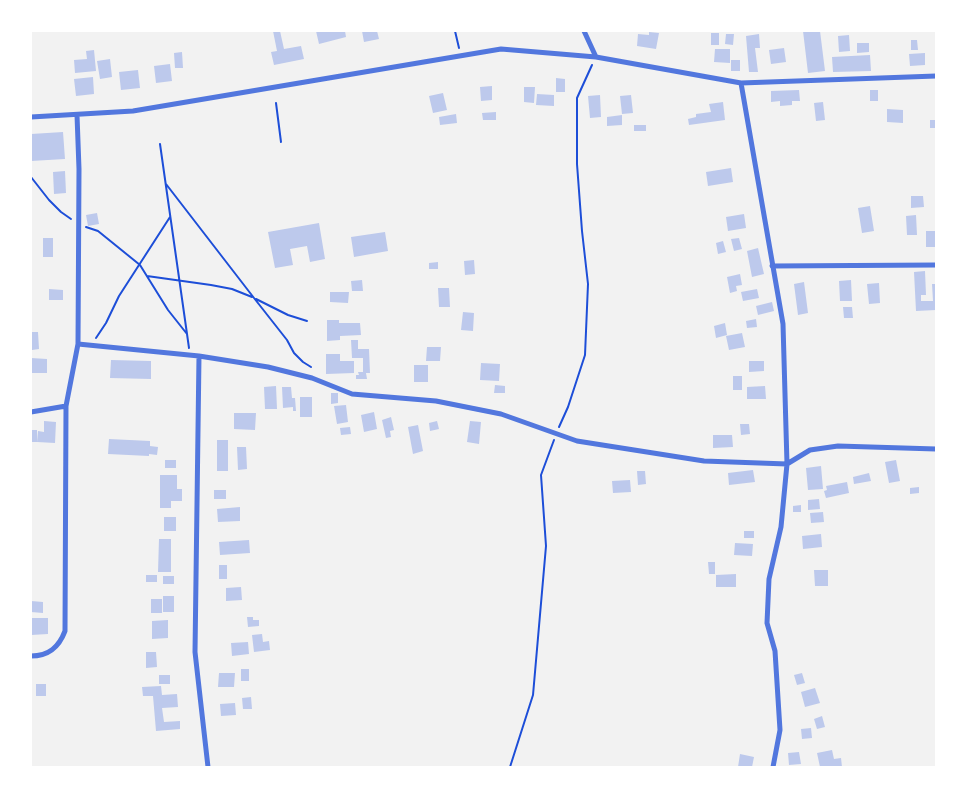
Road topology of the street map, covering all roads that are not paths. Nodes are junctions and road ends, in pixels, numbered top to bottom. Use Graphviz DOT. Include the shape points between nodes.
graph roads {
  1 [pos="584,31"];
  2 [pos="596,57"];
  3 [pos="936,76"];
  4 [pos="741,83"];
  5 [pos="77,114"];
  6 [pos="31,117"];
  7 [pos="936,265"];
  8 [pos="772,266"];
  9 [pos="78,344"];
  10 [pos="199,356"];
  11 [pos="66,406"];
  12 [pos="31,412"];
  13 [pos="936,449"];
  14 [pos="786,464"];
  15 [pos="31,656"];
  16 [pos="208,767"];
  17 [pos="773,767"];
  1 -- 2 [label="street"];
  2 -- 4 [label="street"];
  2 -- 5 [label="street" via="501,49 133,111"];
  3 -- 4 [label="street"];
  4 -- 8 [label="street"];
  5 -- 6 [label="street"];
  5 -- 9 [label="street"];
  7 -- 8 [label="street"];
  8 -- 14 [label="street" via="783,324"];
  9 -- 10 [label="street"];
  9 -- 11 [label="street"];
  10 -- 14 [label="street" via="286,371 352,394 436,400 501,414 577,441 704,461"];
  10 -- 16 [label="street" via="195,652"];
  11 -- 12 [label="street"];
  11 -- 15 [label="street" via="65,631 62,640 49,652"];
  13 -- 14 [label="street" via="838,446 810,450"];
  14 -- 17 [label="street" via="781,527 769,578 767,622 775,651 780,730"];
}
